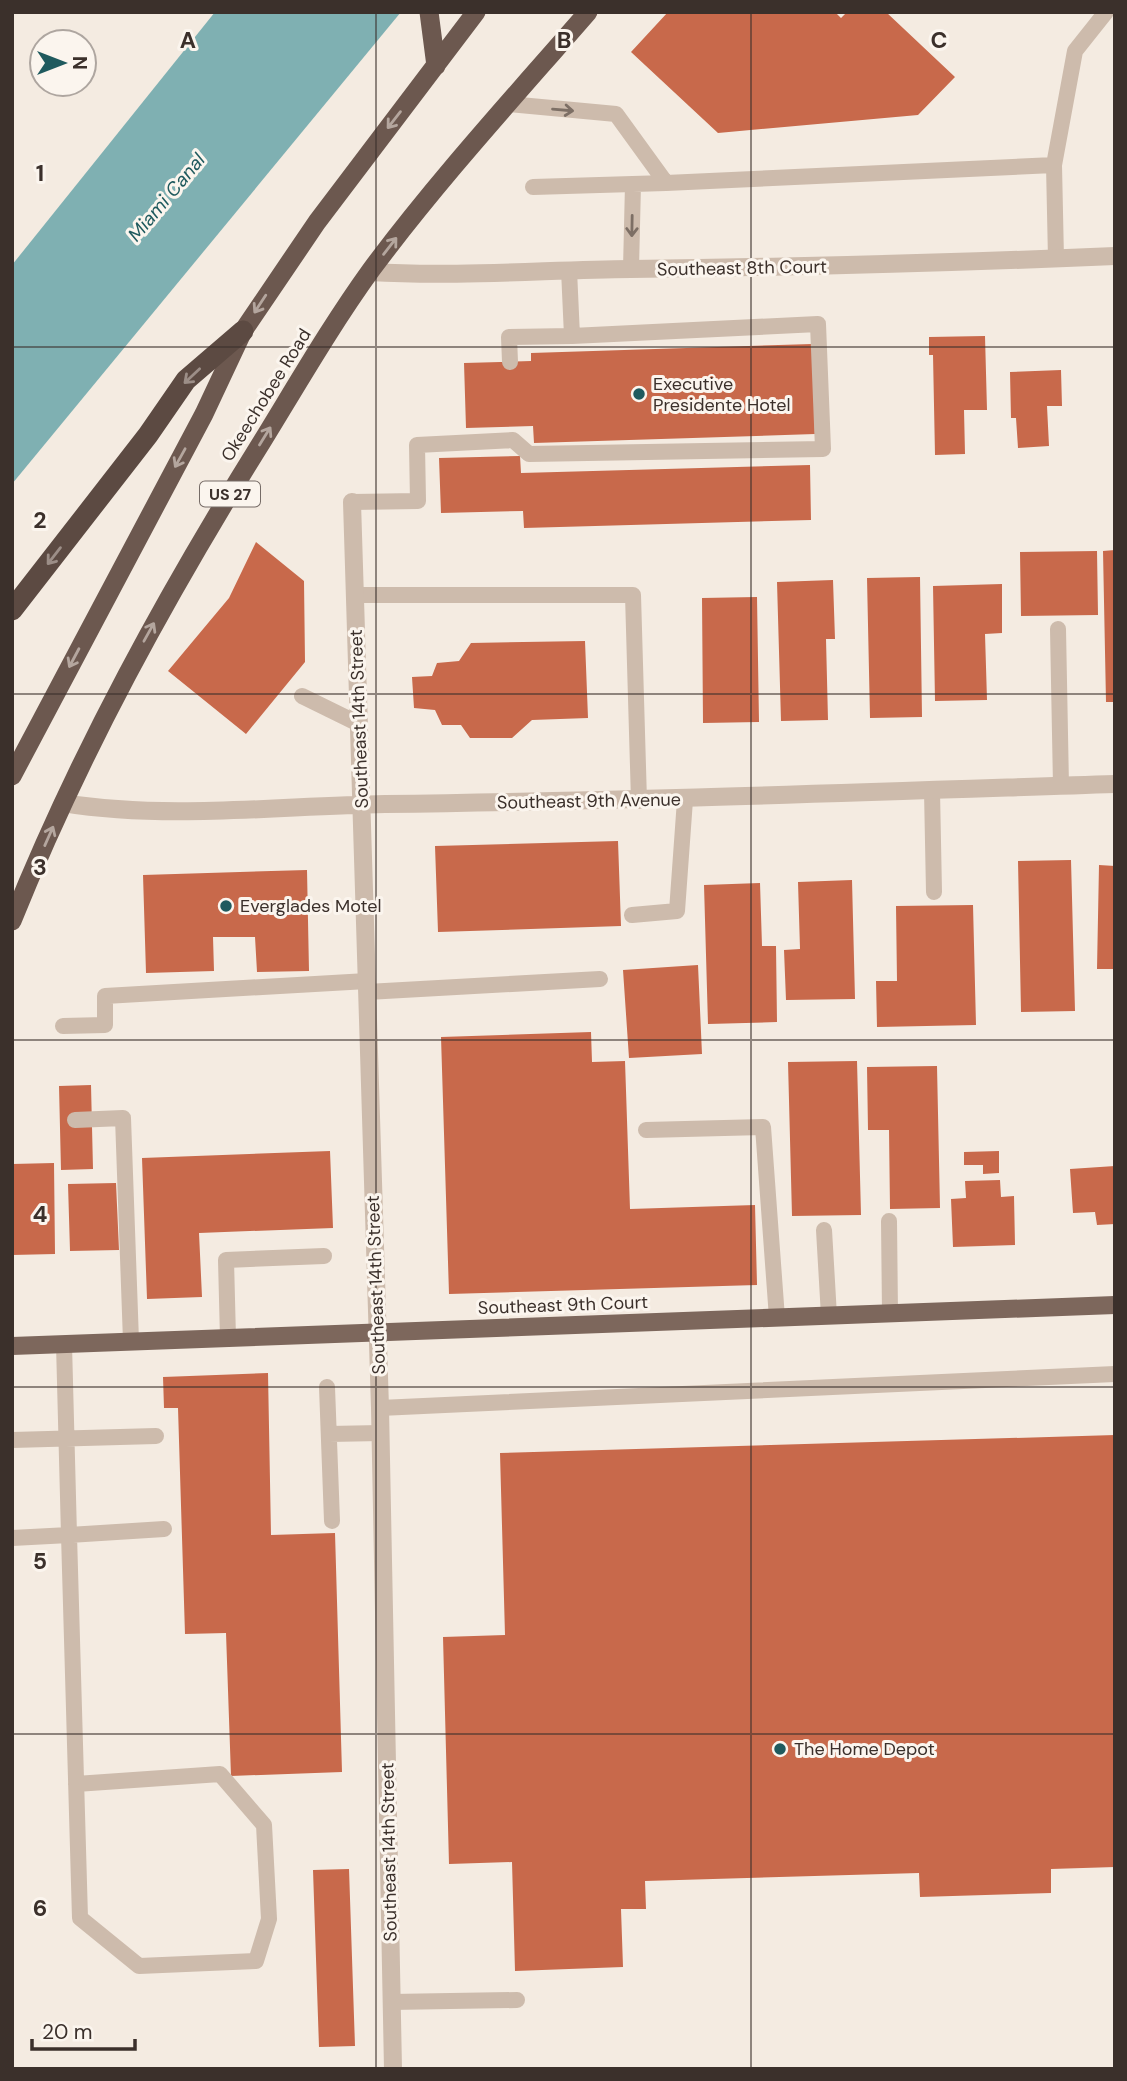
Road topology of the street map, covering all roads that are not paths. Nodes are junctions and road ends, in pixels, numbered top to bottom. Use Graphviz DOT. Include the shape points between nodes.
graph roads {
  1 [pos="429,12"];
  2 [pos="476,12"];
  3 [pos="588,12"];
  4 [pos="1106,12"];
  5 [pos="436,66"];
  6 [pos="509,104"];
  7 [pos="1054,165"];
  8 [pos="666,183"];
  9 [pos="632,184"];
  10 [pos="533,187"];
  11 [pos="1115,256"];
  12 [pos="1056,259"];
  13 [pos="631,269"];
  14 [pos="569,270"];
  15 [pos="370,272"];
  16 [pos="243,331"];
  17 [pos="572,336"];
  18 [pos="510,362"];
  19 [pos="352,502"];
  20 [pos="355,595"];
  21 [pos="12,610"];
  22 [pos="1058,629"];
  23 [pos="302,696"];
  24 [pos="359,724"];
  25 [pos="12,776"];
  26 [pos="1115,784"];
  27 [pos="1061,786"];
  28 [pos="932,791"];
  29 [pos="685,800"];
  30 [pos="639,801"];
  31 [pos="63,803"];
  32 [pos="362,805"];
  33 [pos="934,892"];
  34 [pos="632,915"];
  35 [pos="12,921"];
  36 [pos="600,979"];
  37 [pos="367,986"];
  38 [pos="63,1026"];
  39 [pos="75,1119"];
  40 [pos="646,1130"];
  41 [pos="889,1221"];
  42 [pos="824,1230"];
  43 [pos="324,1256"];
  44 [pos="1115,1305"];
  45 [pos="890,1314"];
  46 [pos="829,1316"];
  47 [pos="777,1318"];
  48 [pos="378,1333"];
  49 [pos="228,1338"];
  50 [pos="131,1342"];
  51 [pos="64,1343"];
  52 [pos="12,1346"];
  53 [pos="1115,1374"];
  54 [pos="327,1387"];
  55 [pos="380,1408"];
  56 [pos="381,1433"];
  57 [pos="329,1434"];
  58 [pos="156,1436"];
  59 [pos="66,1437"];
  60 [pos="12,1440"];
  61 [pos="332,1521"];
  62 [pos="164,1529"];
  63 [pos="69,1535"];
  64 [pos="12,1538"];
  65 [pos="76,1784"];
  66 [pos="517,2000"];
  67 [pos="391,2002"];
  68 [pos="393,2069"];
  1 -- 5 [label="highway"];
  2 -- 5 [label="highway"];
  3 -- 6 [label="highway, Okeechobee Road / US 27"];
  4 -- 7 [label="lane" via="1075,51"];
  5 -- 16 [label="highway, one-way" via="317,222"];
  6 -- 8 [label="lane, one-way" via="617,114"];
  15 -- 6 [label="highway, Okeechobee Road / US 27, one-way"];
  7 -- 8 [label="lane"];
  7 -- 12 [label="lane"];
  8 -- 9 [label="lane"];
  9 -- 10 [label="lane"];
  9 -- 13 [label="lane, one-way"];
  11 -- 12 [label="street, Southeast 8th Court"];
  12 -- 13 [label="street, Southeast 8th Court"];
  13 -- 14 [label="street, Southeast 8th Court"];
  14 -- 15 [label="street, Southeast 8th Court" via="428,275"];
  14 -- 17 [label="lane"];
  31 -- 15 [label="highway, Okeechobee Road / US 27, one-way" via="120,685 187,564"];
  16 -- 21 [label="highway, one-way" via="186,380"];
  16 -- 25 [label="highway, one-way" via="204,414"];
  17 -- 18 [label="lane" via="509,337"];
  17 -- 19 [label="lane" via="818,324 823,449 529,454 512,433 416,445 418,501"];
  19 -- 20 [label="street, Southeast 14th Street"];
  20 -- 24 [label="street, Southeast 14th Street"];
  20 -- 30 [label="lane" via="633,595"];
  22 -- 27 [label="lane"];
  23 -- 24 [label="lane"];
  24 -- 32 [label="street, Southeast 14th Street"];
  26 -- 27 [label="street, Southeast 9th Avenue"];
  27 -- 28 [label="street, Southeast 9th Avenue"];
  28 -- 29 [label="street, Southeast 9th Avenue"];
  28 -- 33 [label="lane"];
  29 -- 30 [label="street, Southeast 9th Avenue"];
  29 -- 34 [label="lane" via="677,911"];
  30 -- 32 [label="street, Southeast 9th Avenue"];
  31 -- 32 [label="street, Southeast 9th Avenue" via="139,813"];
  35 -- 31 [label="highway, Okeechobee Road / US 27, one-way"];
  32 -- 37 [label="street, Southeast 14th Street"];
  36 -- 37 [label="lane"];
  37 -- 38 [label="lane" via="105,996 105,1025"];
  37 -- 48 [label="street, Southeast 14th Street"];
  39 -- 50 [label="lane" via="123,1118"];
  40 -- 47 [label="lane" via="763,1127"];
  41 -- 45 [label="lane"];
  42 -- 46 [label="lane"];
  43 -- 49 [label="lane" via="226,1260"];
  44 -- 45 [label="main road, Southeast 9th Court"];
  45 -- 46 [label="main road, Southeast 9th Court"];
  46 -- 47 [label="main road, Southeast 9th Court"];
  47 -- 48 [label="main road, Southeast 9th Court"];
  48 -- 49 [label="main road, Southeast 9th Court"];
  48 -- 55 [label="street, Southeast 14th Street"];
  49 -- 50 [label="main road, Southeast 9th Court"];
  50 -- 51 [label="main road, Southeast 9th Court"];
  51 -- 52 [label="main road, Southeast 9th Court"];
  51 -- 59 [label="lane"];
  53 -- 55 [label="lane"];
  54 -- 57 [label="lane"];
  55 -- 56 [label="street, Southeast 14th Street"];
  56 -- 57 [label="lane"];
  56 -- 67 [label="street, Southeast 14th Street"];
  57 -- 61 [label="lane"];
  58 -- 59 [label="lane"];
  59 -- 60 [label="lane"];
  59 -- 63 [label="lane"];
  62 -- 63 [label="lane"];
  63 -- 64 [label="lane"];
  63 -- 65 [label="lane"];
  65 -- 65 [label="lane" via="220,1774 264,1825 269,1919 256,1961 139,1966 80,1918"];
  66 -- 67 [label="lane"];
  67 -- 68 [label="street, Southeast 14th Street"];
}
